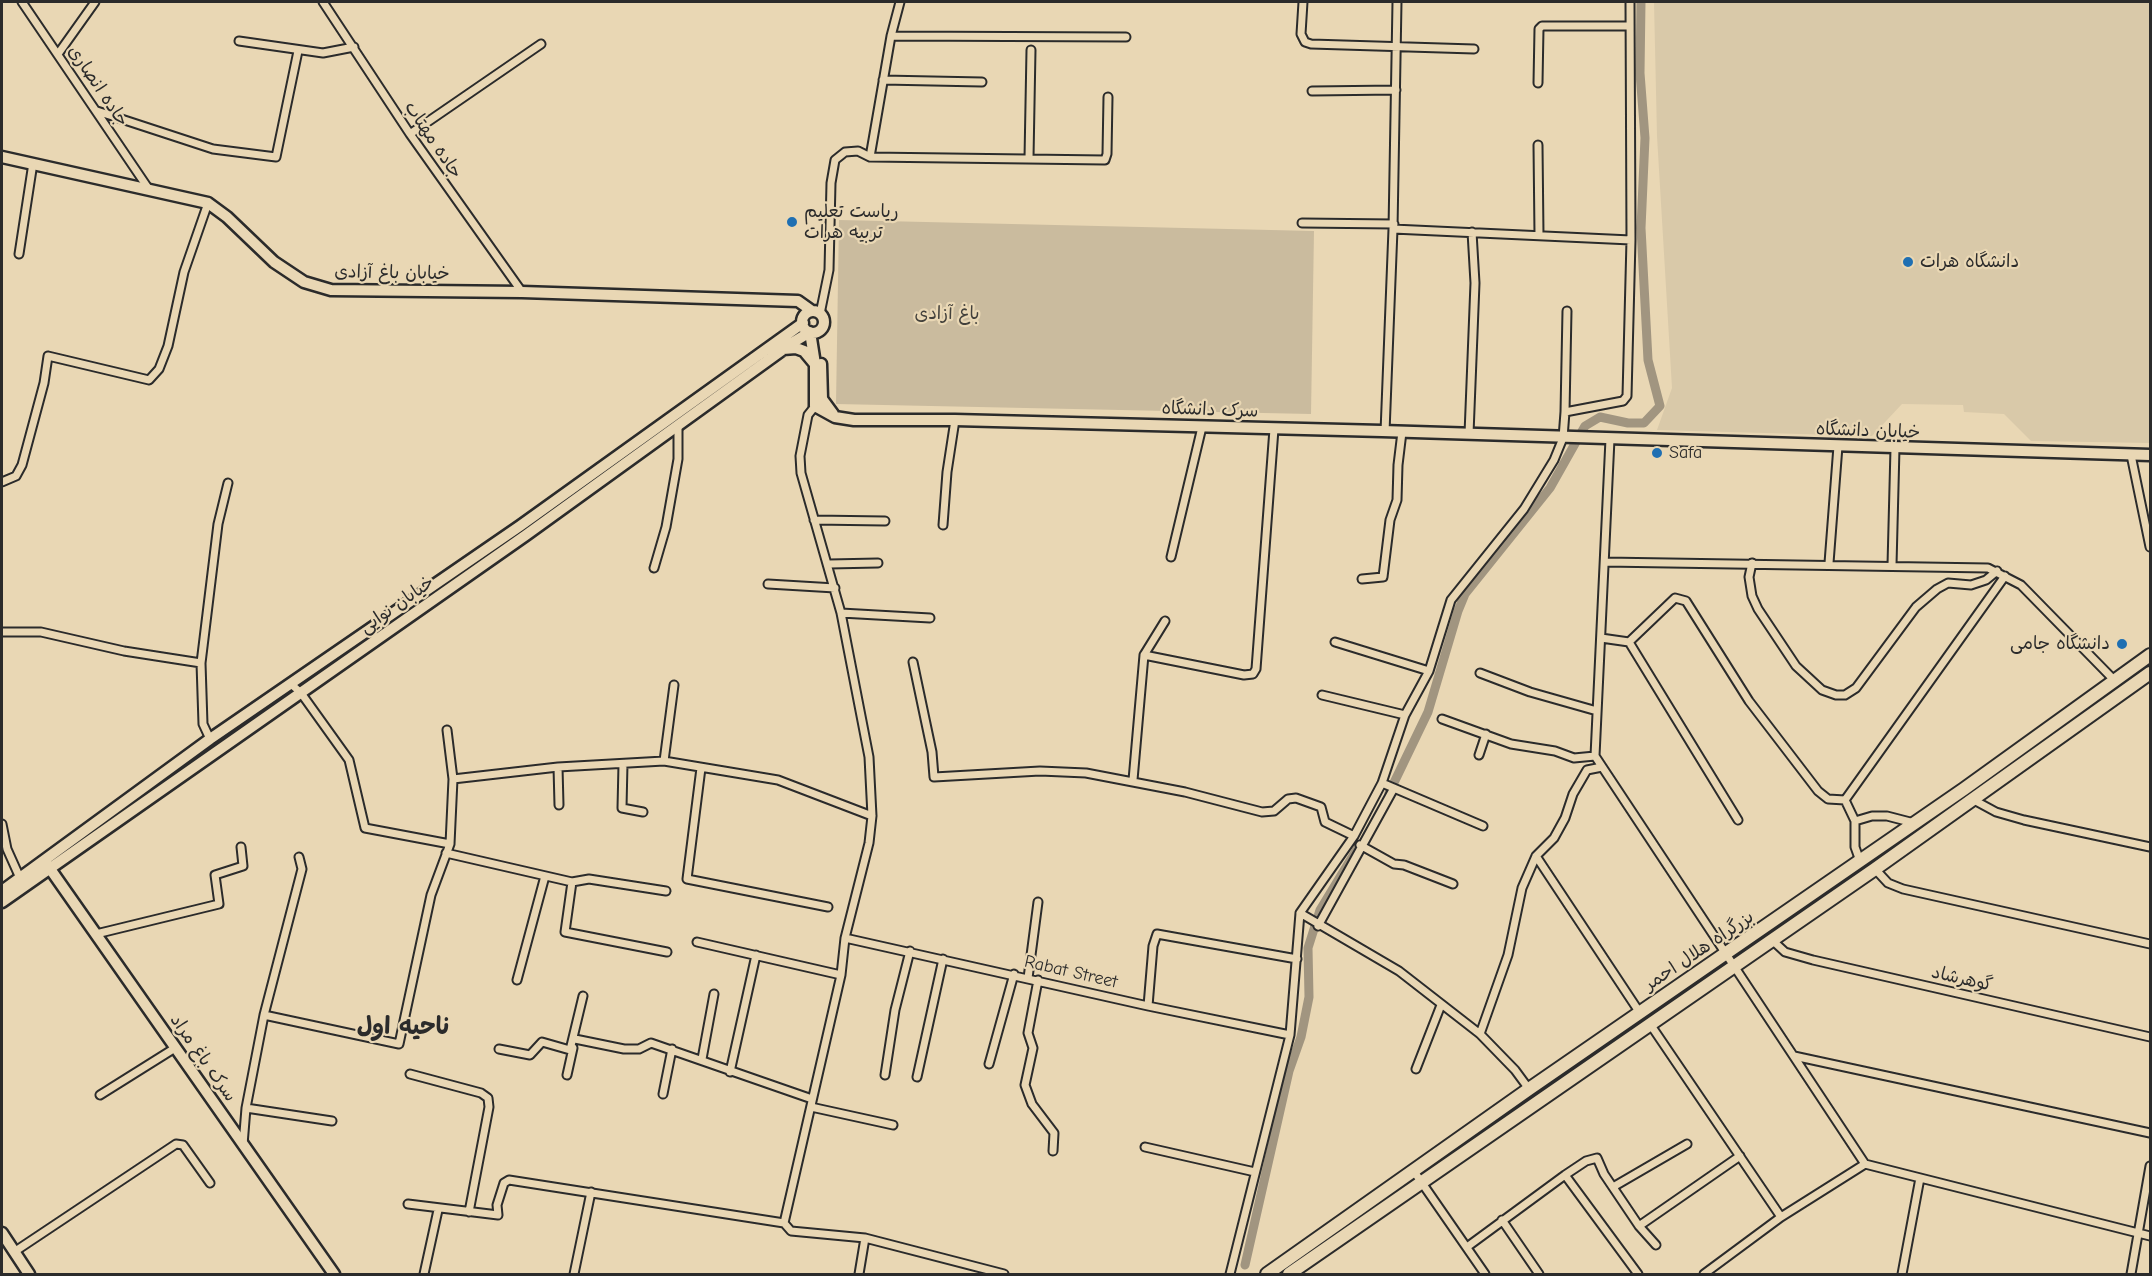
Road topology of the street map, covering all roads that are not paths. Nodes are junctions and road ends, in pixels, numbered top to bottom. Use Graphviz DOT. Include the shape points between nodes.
graph roads {
  1 [pos="22,2"];
  2 [pos="95,2"];
  3 [pos="323,2"];
  4 [pos="900,2"];
  5 [pos="1303,2"];
  6 [pos="1397,2"];
  7 [pos="1630,2"];
  8 [pos="1630,26"];
  9 [pos="891,36"];
  10 [pos="1126,37"];
  11 [pos="239,41"];
  12 [pos="542,44"];
  13 [pos="354,47"];
  14 [pos="1396,47"];
  15 [pos="1474,49"];
  16 [pos="1031,50"];
  17 [pos="298,51"];
  18 [pos="58,54"];
  19 [pos="884,80"];
  20 [pos="982,82"];
  21 [pos="1538,83"];
  22 [pos="1396,90"];
  23 [pos="1312,91"];
  24 [pos="1108,97"];
  25 [pos="97,111"];
  26 [pos="410,134"];
  27 [pos="1538,145"];
  28 [pos="2,157"];
  29 [pos="870,157"];
  30 [pos="1029,158"];
  31 [pos="33,163"];
  32 [pos="148,188"];
  33 [pos="208,203"];
  34 [pos="1302,223"];
  35 [pos="1394,227"];
  36 [pos="1472,232"];
  37 [pos="1539,235"];
  38 [pos="1631,240"];
  39 [pos="19,254"];
  40 [pos="522,292"];
  41 [pos="1567,311"];
  42 [pos="816,313"];
  43 [pos="802,323"];
  44 [pos="813,332"];
  45 [pos="782,349"];
  46 [pos="815,364"];
  47 [pos="819,403"];
  48 [pos="1565,412"];
  49 [pos="955,420"];
  50 [pos="678,425"];
  51 [pos="1202,427"];
  52 [pos="1274,429"];
  53 [pos="1385,432"];
  54 [pos="1402,432"];
  55 [pos="1468,434"];
  56 [pos="1568,438"];
  57 [pos="1585,439"];
  58 [pos="1610,439"];
  59 [pos="1838,446"];
  60 [pos="1895,448"];
  61 [pos="2131,455"];
  62 [pos="2151,455"];
  63 [pos="2,483"];
  64 [pos="228,483"];
  65 [pos="814,520"];
  66 [pos="885,520"];
  67 [pos="943,525"];
  68 [pos="2151,547"];
  69 [pos="1172,557"];
  70 [pos="1605,562"];
  71 [pos="878,563"];
  72 [pos="1752,563"];
  73 [pos="1829,563"];
  74 [pos="829,564"];
  75 [pos="1892,565"];
  76 [pos="654,568"];
  77 [pos="1997,571"];
  78 [pos="2006,576"];
  79 [pos="1362,579"];
  80 [pos="768,584"];
  81 [pos="835,588"];
  82 [pos="841,613"];
  83 [pos="930,618"];
  84 [pos="1165,621"];
  85 [pos="2,632"];
  86 [pos="1601,638"];
  87 [pos="1335,642"];
  88 [pos="1629,642"];
  89 [pos="1144,655"];
  90 [pos="2151,655"];
  91 [pos="913,662"];
  92 [pos="201,663"];
  93 [pos="1429,671"];
  94 [pos="1480,673"];
  95 [pos="2151,673"];
  96 [pos="2116,682"];
  97 [pos="291,684"];
  98 [pos="674,685"];
  99 [pos="301,693"];
  100 [pos="1322,695"];
  101 [pos="1597,711"];
  102 [pos="1405,715"];
  103 [pos="1442,719"];
  104 [pos="447,730"];
  105 [pos="1486,734"];
  106 [pos="210,739"];
  107 [pos="1479,755"];
  108 [pos="1595,756"];
  109 [pos="664,761"];
  110 [pos="623,764"];
  111 [pos="558,767"];
  112 [pos="1602,767"];
  113 [pos="701,768"];
  114 [pos="453,779"];
  115 [pos="1133,780"];
  116 [pos="1382,783"];
  117 [pos="1394,788"];
  118 [pos="1972,799"];
  119 [pos="1845,800"];
  120 [pos="559,805"];
  121 [pos="643,812"];
  122 [pos="872,816"];
  123 [pos="1738,820"];
  124 [pos="1855,821"];
  125 [pos="1915,823"];
  126 [pos="2,824"];
  127 [pos="1483,826"];
  128 [pos="1354,836"];
  129 [pos="450,844"];
  130 [pos="1360,845"];
  131 [pos="241,847"];
  132 [pos="2151,847"];
  133 [pos="446,853"];
  134 [pos="1536,856"];
  135 [pos="299,857"];
  136 [pos="1860,861"];
  137 [pos="47,865"];
  138 [pos="1875,869"];
  139 [pos="545,876"];
  140 [pos="20,878"];
  141 [pos="572,882"];
  142 [pos="1453,884"];
  143 [pos="2,891"];
  144 [pos="666,891"];
  145 [pos="2,902"];
  146 [pos="1038,902"];
  147 [pos="828,907"];
  148 [pos="1300,913"];
  149 [pos="1318,926"];
  150 [pos="96,934"];
  151 [pos="845,938"];
  152 [pos="1772,940"];
  153 [pos="697,942"];
  154 [pos="2151,944"];
  155 [pos="668,951"];
  156 [pos="910,951"];
  157 [pos="756,955"];
  158 [pos="1726,955"];
  159 [pos="943,958"];
  160 [pos="1297,959"];
  161 [pos="1734,967"];
  162 [pos="1014,974"];
  163 [pos="842,975"];
  164 [pos="1028,978"];
  165 [pos="517,980"];
  166 [pos="1038,980"];
  167 [pos="714,994"];
  168 [pos="584,996"];
  169 [pos="1441,1005"];
  170 [pos="1148,1006"];
  171 [pos="1640,1013"];
  172 [pos="264,1016"];
  173 [pos="1650,1024"];
  174 [pos="1480,1034"];
  175 [pos="1290,1035"];
  176 [pos="2151,1037"];
  177 [pos="575,1039"];
  178 [pos="176,1048"];
  179 [pos="573,1048"];
  180 [pos="500,1049"];
  181 [pos="672,1049"];
  182 [pos="1794,1056"];
  183 [pos="702,1059"];
  184 [pos="989,1064"];
  185 [pos="1416,1069"];
  186 [pos="730,1072"];
  187 [pos="410,1074"];
  188 [pos="567,1075"];
  189 [pos="885,1076"];
  190 [pos="917,1077"];
  191 [pos="1529,1089"];
  192 [pos="663,1094"];
  193 [pos="100,1095"];
  194 [pos="812,1103"];
  195 [pos="246,1108"];
  196 [pos="332,1121"];
  197 [pos="893,1125"];
  198 [pos="2151,1133"];
  199 [pos="1687,1144"];
  200 [pos="243,1145"];
  201 [pos="1146,1147"];
  202 [pos="1053,1152"];
  203 [pos="1740,1156"];
  204 [pos="1865,1164"];
  205 [pos="2151,1166"];
  206 [pos="1413,1170"];
  207 [pos="1255,1172"];
  208 [pos="1565,1175"];
  209 [pos="1920,1178"];
  210 [pos="1421,1182"];
  211 [pos="210,1183"];
  212 [pos="1613,1187"];
  213 [pos="591,1192"];
  214 [pos="408,1204"];
  215 [pos="438,1210"];
  216 [pos="469,1212"];
  217 [pos="1781,1217"];
  218 [pos="1502,1220"];
  219 [pos="783,1223"];
  220 [pos="1639,1226"];
  221 [pos="2,1233"];
  222 [pos="2138,1233"];
  223 [pos="2151,1236"];
  224 [pos="865,1238"];
  225 [pos="1656,1245"];
  226 [pos="1467,1247"];
  227 [pos="14,1252"];
  228 [pos="29,1275"];
  229 [pos="334,1275"];
  230 [pos="424,1275"];
  231 [pos="574,1275"];
  232 [pos="859,1275"];
  233 [pos="1004,1275"];
  234 [pos="1230,1275"];
  235 [pos="1267,1275"];
  236 [pos="1289,1275"];
  237 [pos="1485,1275"];
  238 [pos="1539,1275"];
  239 [pos="1638,1275"];
  240 [pos="1704,1275"];
  241 [pos="1902,1275"];
  242 [pos="2131,1275"];
  1 -- 18 [label="street, جاده انصاری"];
  2 -- 18 [label="street"];
  3 -- 13 [label="street, جاده مهتاب"];
  4 -- 9 [label="street"];
  5 -- 14 [label="street" via="1305,42"];
  6 -- 14 [label="street"];
  7 -- 8 [label="street"];
  8 -- 21 [label="street" via="1542,26"];
  8 -- 38 [label="street"];
  9 -- 10 [label="street"];
  9 -- 19 [label="street"];
  11 -- 17 [label="street"];
  12 -- 26 [label="street"];
  13 -- 17 [label="street" via="324,53"];
  13 -- 26 [label="street, جاده مهتاب"];
  14 -- 15 [label="street"];
  14 -- 22 [label="street"];
  16 -- 30 [label="street"];
  17 -- 25 [label="street" via="276,157 213,149"];
  18 -- 25 [label="street, جاده انصاری"];
  19 -- 20 [label="street"];
  19 -- 29 [label="street"];
  22 -- 23 [label="street"];
  22 -- 35 [label="street"];
  24 -- 30 [label="street" via="1105,160"];
  25 -- 32 [label="street, جاده انصاری"];
  26 -- 40 [label="street, جاده مهتاب"];
  27 -- 37 [label="street"];
  28 -- 31 [label="street, خیابان باغ آزادی"];
  29 -- 30 [label="street"];
  29 -- 42 [label="street" via="858,151 845,152 835,160 829,270"];
  31 -- 32 [label="street, خیابان باغ آزادی"];
  31 -- 39 [label="street"];
  32 -- 33 [label="street, خیابان باغ آزادی"];
  33 -- 40 [label="street, خیابان باغ آزادی" via="274,262 304,282 331,290"];
  33 -- 63 [label="street" via="184,272 159,369 149,380 48,356 22,465 16,476"];
  34 -- 35 [label="street"];
  35 -- 36 [label="street"];
  35 -- 53 [label="street"];
  36 -- 37 [label="street"];
  36 -- 55 [label="street" via="1475,283"];
  37 -- 38 [label="street"];
  38 -- 48 [label="street" via="1627,396 1623,401"];
  40 -- 42 [label="street, خیابان باغ آزادی" via="798,301"];
  41 -- 48 [label="street"];
  42 -- 43 [label="street, خیابان نوایی" via="805,315"];
  42 -- 44 [label="street" via="824,322"];
  43 -- 44 [label="street"];
  43 -- 97 [label="street, خیابان نوایی" via="520,526"];
  44 -- 45 [label="street, خیابان نوایی"];
  44 -- 46 [label="street"];
  44 -- 47 [label="street"];
  45 -- 46 [label="street" via="804,351"];
  45 -- 50 [label="street, خیابان نوایی"];
  46 -- 47 [label="street"];
  47 -- 49 [label="street, سرک دانشگاه" via="835,417 854,420"];
  47 -- 65 [label="street" via="808,415 800,456"];
  48 -- 56 [label="street"];
  49 -- 51 [label="street, سرک دانشگاه"];
  49 -- 67 [label="street"];
  50 -- 76 [label="street" via="678,459"];
  50 -- 99 [label="street, خیابان نوایی"];
  51 -- 52 [label="street, سرک دانشگاه"];
  51 -- 69 [label="street"];
  52 -- 53 [label="street, سرک دانشگاه"];
  52 -- 89 [label="street" via="1256,669 1253,674 1244,675"];
  53 -- 54 [label="street, سرک دانشگاه"];
  54 -- 55 [label="street, سرک دانشگاه"];
  54 -- 79 [label="street" via="1397,500 1390,520 1383,577"];
  55 -- 56 [label="street, سرک دانشگاه"];
  56 -- 57 [label="street, سرک دانشگاه"];
  56 -- 93 [label="street" via="1535,493 1451,600"];
  57 -- 58 [label="street, خیابان دانشگاه"];
  58 -- 59 [label="street, خیابان دانشگاه"];
  58 -- 70 [label="street"];
  59 -- 60 [label="street, خیابان دانشگاه"];
  59 -- 73 [label="street"];
  60 -- 61 [label="street, خیابان دانشگاه"];
  60 -- 75 [label="street"];
  61 -- 62 [label="street, خیابان دانشگاه"];
  61 -- 68 [label="street"];
  64 -- 92 [label="street" via="218,525"];
  65 -- 66 [label="street"];
  65 -- 74 [label="street"];
  70 -- 72 [label="street"];
  70 -- 86 [label="street"];
  71 -- 74 [label="street"];
  72 -- 73 [label="street"];
  72 -- 77 [label="street" via="1749,577 1758,609 1796,666 1822,690 1836,695 1856,688 1916,607 1937,589 1948,583 1971,585"];
  73 -- 75 [label="street"];
  74 -- 81 [label="street"];
  75 -- 77 [label="street" via="1985,567"];
  77 -- 78 [label="street"];
  78 -- 96 [label="street" via="2021,585"];
  78 -- 119 [label="street"];
  80 -- 81 [label="street"];
  81 -- 82 [label="street"];
  82 -- 83 [label="street"];
  82 -- 122 [label="street" via="869,757"];
  84 -- 89 [label="street"];
  85 -- 92 [label="street" via="41,632"];
  86 -- 88 [label="street"];
  86 -- 101 [label="street"];
  87 -- 93 [label="street"];
  88 -- 119 [label="street" via="1676,598 1686,601 1749,701 1818,792"];
  88 -- 123 [label="street"];
  89 -- 115 [label="street"];
  90 -- 96 [label="highway, بزرگراه هلال احمر"];
  91 -- 115 [label="street" via="934,777 1040,771"];
  92 -- 106 [label="street" via="203,724"];
  93 -- 102 [label="street"];
  94 -- 101 [label="street"];
  95 -- 118 [label="highway, بزرگراه هلال احمر"];
  96 -- 125 [label="highway, بزرگراه هلال احمر"];
  97 -- 99 [label="street"];
  97 -- 106 [label="street, خیابان نوایی"];
  98 -- 109 [label="street"];
  99 -- 129 [label="street" via="349,760 364,828"];
  99 -- 137 [label="street, خیابان نوایی"];
  100 -- 102 [label="street"];
  101 -- 108 [label="street"];
  102 -- 116 [label="street"];
  103 -- 105 [label="street"];
  104 -- 114 [label="street"];
  105 -- 107 [label="street"];
  105 -- 108 [label="street" via="1511,744 1574,758"];
  106 -- 137 [label="street, خیابان نوایی"];
  108 -- 112 [label="street"];
  109 -- 110 [label="street"];
  109 -- 113 [label="street"];
  110 -- 111 [label="street"];
  110 -- 121 [label="street" via="622,808"];
  111 -- 114 [label="street"];
  111 -- 120 [label="street"];
  112 -- 134 [label="street" via="1587,770 1554,838"];
  112 -- 158 [label="street"];
  113 -- 122 [label="street" via="778,780"];
  113 -- 147 [label="street" via="687,879"];
  114 -- 129 [label="street"];
  115 -- 128 [label="street" via="1262,812 1274,811 1288,799 1296,798 1321,807 1325,822"];
  116 -- 117 [label="street"];
  116 -- 128 [label="street"];
  117 -- 127 [label="street"];
  117 -- 130 [label="street"];
  118 -- 132 [label="street" via="1996,812 2024,820"];
  118 -- 138 [label="highway, بزرگراه هلال احمر"];
  119 -- 124 [label="street"];
  122 -- 151 [label="street"];
  124 -- 125 [label="street" via="1887,816"];
  124 -- 136 [label="street" via="1855,847"];
  125 -- 136 [label="highway, بزرگراه هلال احمر"];
  126 -- 140 [label="street" via="6,849"];
  128 -- 148 [label="street"];
  129 -- 133 [label="street"];
  130 -- 142 [label="street" via="1394,864"];
  130 -- 149 [label="street"];
  131 -- 150 [label="street" via="243,866 215,875 217,905"];
  133 -- 139 [label="street"];
  133 -- 172 [label="street" via="431,895 399,1044"];
  134 -- 171 [label="street"];
  134 -- 174 [label="street" via="1521,888 1508,955"];
  135 -- 172 [label="street" via="302,869"];
  136 -- 158 [label="highway, بزرگراه هلال احمر"];
  137 -- 140 [label="street, خیابان نوایی"];
  137 -- 145 [label="street, خیابان نوایی"];
  137 -- 150 [label="street, سرک باغ مراد"];
  138 -- 152 [label="highway, بزرگراه هلال احمر"];
  138 -- 154 [label="street" via="1888,882 1903,889"];
  139 -- 141 [label="street"];
  139 -- 165 [label="street"];
  140 -- 143 [label="street, خیابان نوایی"];
  141 -- 144 [label="street" via="589,879"];
  141 -- 155 [label="street" via="566,932"];
  146 -- 164 [label="street"];
  148 -- 149 [label="street"];
  148 -- 160 [label="street"];
  149 -- 169 [label="street" via="1354,942"];
  150 -- 178 [label="street, سرک باغ مراد"];
  151 -- 156 [label="street, Rabat Street"];
  151 -- 163 [label="street"];
  152 -- 161 [label="highway, بزرگراه هلال احمر"];
  152 -- 176 [label="street, گوهرشاد" via="1785,952 1813,960"];
  153 -- 157 [label="street"];
  156 -- 159 [label="street, Rabat Street"];
  156 -- 189 [label="street" via="895,1010"];
  157 -- 163 [label="street"];
  157 -- 186 [label="street"];
  158 -- 161 [label="street"];
  158 -- 171 [label="highway, بزرگراه هلال احمر"];
  159 -- 162 [label="street, Rabat Street"];
  159 -- 190 [label="street"];
  160 -- 170 [label="street" via="1157,934"];
  160 -- 175 [label="street"];
  161 -- 173 [label="highway, بزرگراه هلال احمر"];
  161 -- 182 [label="street"];
  162 -- 164 [label="street, Rabat Street"];
  162 -- 184 [label="street"];
  163 -- 194 [label="street"];
  164 -- 166 [label="street, Rabat Street"];
  166 -- 170 [label="street, Rabat Street"];
  166 -- 202 [label="street" via="1028,1033 1033,1048 1025,1085 1032,1104 1054,1133"];
  167 -- 183 [label="street"];
  168 -- 177 [label="street"];
  169 -- 174 [label="street"];
  169 -- 185 [label="street"];
  170 -- 175 [label="street, Rabat Street"];
  171 -- 191 [label="highway, بزرگراه هلال احمر"];
  172 -- 195 [label="street"];
  173 -- 203 [label="street"];
  173 -- 210 [label="highway, بزرگراه هلال احمر"];
  174 -- 191 [label="street"];
  175 -- 207 [label="street"];
  177 -- 179 [label="street"];
  177 -- 181 [label="street" via="624,1049 639,1049 651,1043"];
  178 -- 193 [label="street"];
  178 -- 200 [label="street, سرک باغ مراد"];
  179 -- 180 [label="street" via="567,1051 542,1042 530,1055"];
  179 -- 188 [label="street"];
  181 -- 183 [label="street"];
  181 -- 192 [label="street"];
  182 -- 198 [label="street"];
  182 -- 204 [label="street"];
  183 -- 186 [label="street"];
  186 -- 194 [label="street"];
  187 -- 216 [label="street" via="488,1098"];
  191 -- 206 [label="highway, بزرگراه هلال احمر"];
  194 -- 197 [label="street"];
  194 -- 219 [label="street"];
  195 -- 196 [label="street"];
  195 -- 200 [label="street"];
  199 -- 212 [label="street"];
  200 -- 229 [label="street, سرک باغ مراد"];
  201 -- 207 [label="street"];
  203 -- 217 [label="street"];
  203 -- 220 [label="street"];
  204 -- 209 [label="street"];
  204 -- 217 [label="street"];
  205 -- 222 [label="street"];
  206 -- 210 [label="street"];
  206 -- 235 [label="highway, بزرگراه هلال احمر"];
  207 -- 234 [label="street"];
  208 -- 212 [label="street" via="1597,1158"];
  208 -- 218 [label="street"];
  208 -- 239 [label="street"];
  209 -- 222 [label="street"];
  209 -- 241 [label="street"];
  210 -- 226 [label="street"];
  210 -- 236 [label="highway, بزرگراه هلال احمر"];
  211 -- 227 [label="street" via="183,1145 176,1144"];
  212 -- 220 [label="street"];
  213 -- 216 [label="street" via="509,1180 504,1183 498,1215"];
  213 -- 219 [label="street"];
  213 -- 231 [label="street"];
  214 -- 215 [label="street"];
  215 -- 216 [label="street"];
  215 -- 230 [label="street"];
  217 -- 240 [label="street"];
  218 -- 226 [label="street"];
  218 -- 238 [label="street"];
  219 -- 224 [label="street" via="791,1231"];
  220 -- 225 [label="street"];
  221 -- 227 [label="street"];
  222 -- 223 [label="street"];
  222 -- 242 [label="street"];
  224 -- 232 [label="street"];
  224 -- 233 [label="street"];
  226 -- 237 [label="street"];
  227 -- 228 [label="street"];
}
